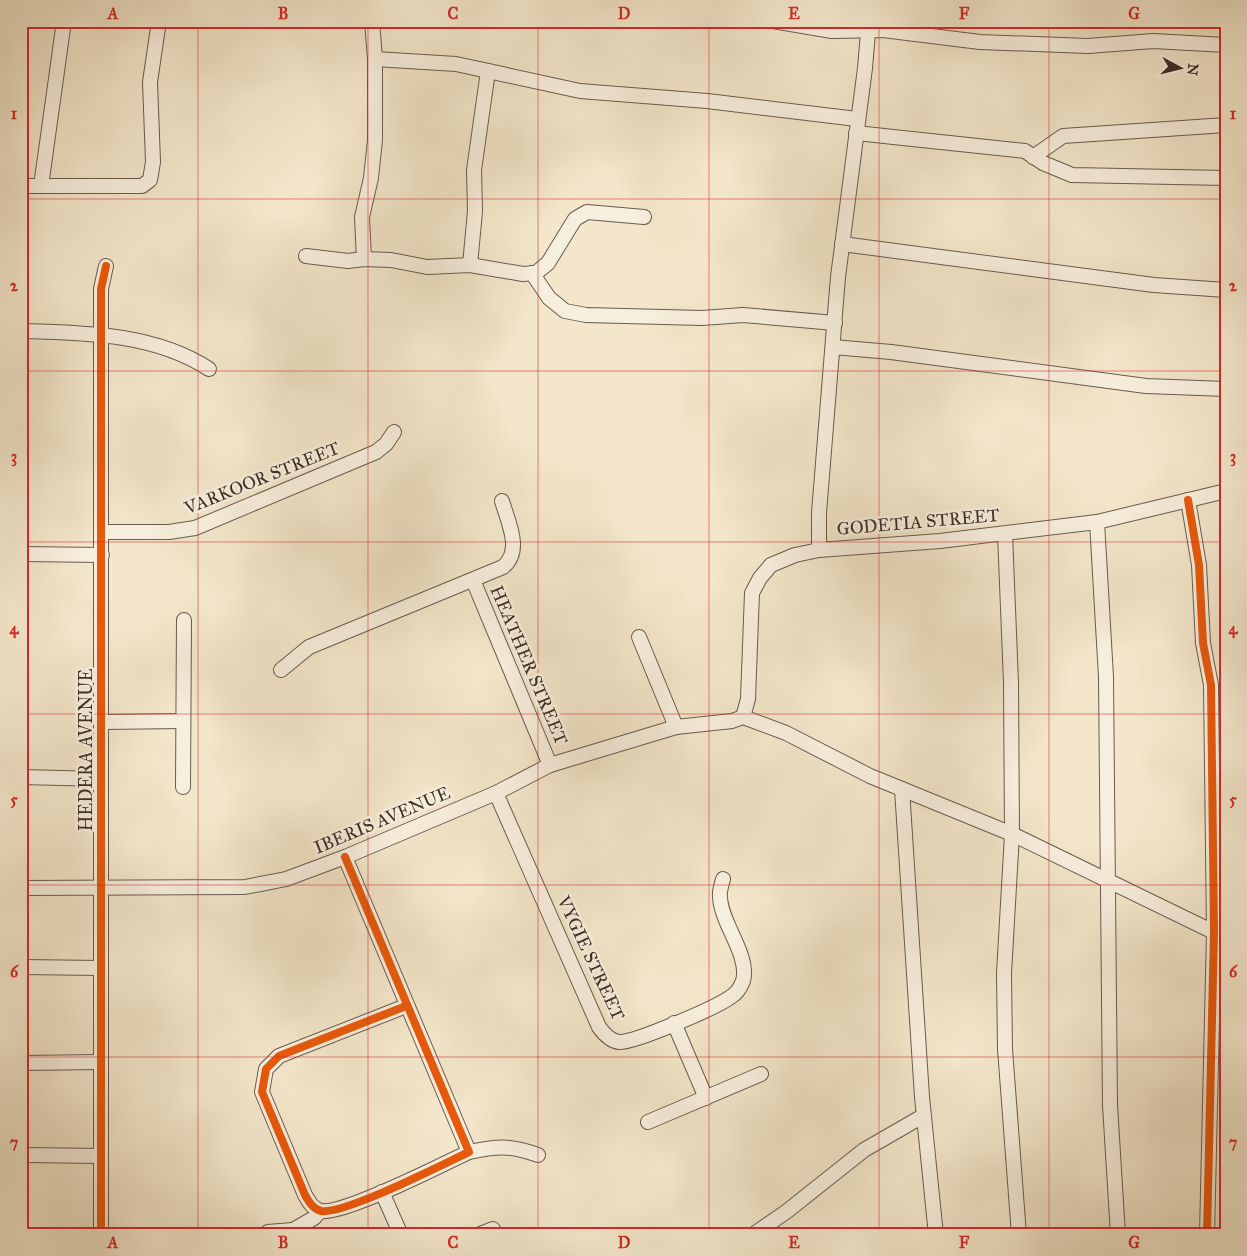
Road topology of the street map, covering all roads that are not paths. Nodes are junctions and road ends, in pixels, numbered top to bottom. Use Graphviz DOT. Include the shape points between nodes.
graph roads {
  1 [pos="64,21"];
  2 [pos="159,21"];
  3 [pos="372,21"];
  4 [pos="773,21"];
  5 [pos="868,26"];
  6 [pos="1226,45"];
  7 [pos="376,59"];
  8 [pos="488,71"];
  9 [pos="857,119"];
  10 [pos="1226,125"];
  11 [pos="856,134"];
  12 [pos="1033,157"];
  13 [pos="1226,178"];
  14 [pos="21,186"];
  15 [pos="41,186"];
  16 [pos="644,217"];
  17 [pos="842,244"];
  18 [pos="306,256"];
  19 [pos="364,259"];
  20 [pos="470,264"];
  21 [pos="106,266"];
  22 [pos="532,273"];
  23 [pos="1226,290"];
  24 [pos="835,323"];
  25 [pos="21,330"];
  26 [pos="101,333"];
  27 [pos="833,347"];
  28 [pos="209,369"];
  29 [pos="1226,390"];
  30 [pos="394,432"];
  31 [pos="1226,491"];
  32 [pos="1188,500"];
  33 [pos="502,501"];
  34 [pos="1097,522"];
  35 [pos="102,532"];
  36 [pos="1005,534"];
  37 [pos="819,550"];
  38 [pos="21,554"];
  39 [pos="102,555"];
  40 [pos="473,580"];
  41 [pos="184,620"];
  42 [pos="639,637"];
  43 [pos="281,670"];
  44 [pos="743,717"];
  45 [pos="183,720"];
  46 [pos="102,722"];
  47 [pos="676,727"];
  48 [pos="550,765"];
  49 [pos="21,777"];
  50 [pos="101,779"];
  51 [pos="183,787"];
  52 [pos="902,789"];
  53 [pos="496,792"];
  54 [pos="1012,834"];
  55 [pos="345,857"];
  56 [pos="723,878"];
  57 [pos="1108,882"];
  58 [pos="21,888"];
  59 [pos="101,888"];
  60 [pos="1220,935"];
  61 [pos="21,967"];
  62 [pos="100,968"];
  63 [pos="406,1006"];
  64 [pos="674,1023"];
  65 [pos="101,1062"];
  66 [pos="21,1063"];
  67 [pos="761,1074"];
  68 [pos="706,1098"];
  69 [pos="923,1116"];
  70 [pos="648,1122"];
  71 [pos="469,1152"];
  72 [pos="24,1155"];
  73 [pos="538,1155"];
  74 [pos="101,1156"];
  75 [pos="382,1192"];
  76 [pos="320,1211"];
  77 [pos="493,1229"];
  78 [pos="268,1232"];
  79 [pos="294,1233"];
  80 [pos="754,1234"];
  81 [pos="101,1235"];
  82 [pos="401,1235"];
  83 [pos="478,1235"];
  84 [pos="936,1235"];
  85 [pos="1019,1235"];
  86 [pos="1118,1235"];
  87 [pos="1207,1235"];
  1 -- 15 [label="street"];
  2 -- 15 [label="street" via="150,82 153,162 150,180 142,186"];
  3 -- 7 [label="street"];
  4 -- 5 [label="street" via="832,31"];
  5 -- 6 [label="street" via="980,42 1088,46 1153,41"];
  5 -- 9 [label="street" via="866,68"];
  7 -- 8 [label="street" via="456,64"];
  7 -- 19 [label="street" via="371,178 362,217"];
  8 -- 9 [label="street" via="580,91 707,101"];
  8 -- 20 [label="street" via="474,170 475,211"];
  9 -- 11 [label="street"];
  10 -- 12 [label="street" via="1064,136"];
  11 -- 12 [label="street" via="1025,151"];
  11 -- 17 [label="street"];
  12 -- 13 [label="street" via="1072,175"];
  14 -- 15 [label="street"];
  16 -- 22 [label="street" via="587,212 574,219 548,263"];
  17 -- 23 [label="street" via="1154,285"];
  17 -- 24 [label="street"];
  18 -- 19 [label="street" via="348,261"];
  19 -- 20 [label="street" via="427,267"];
  20 -- 22 [label="street"];
  21 -- 26 [label="street, HEDERA AVENUE" via="101,289"];
  22 -- 24 [label="street" via="549,298 565,311 586,315 702,318 743,315"];
  24 -- 27 [label="street"];
  25 -- 26 [label="street"];
  26 -- 28 [label="street" via="175,351"];
  26 -- 35 [label="street, HEDERA AVENUE"];
  27 -- 29 [label="street" via="1146,386"];
  27 -- 37 [label="street" via="819,513"];
  30 -- 35 [label="street, VARKOOR STREET" via="376,452 195,528 169,532"];
  31 -- 32 [label="street, GODETIA STREET"];
  32 -- 34 [label="street, GODETIA STREET"];
  32 -- 60 [label="street" via="1199,565 1202,643 1211,685"];
  33 -- 40 [label="street, HEATHER STREET" via="510,530 511,561"];
  34 -- 36 [label="street, GODETIA STREET"];
  34 -- 57 [label="street" via="1106,677"];
  35 -- 39 [label="street, HEDERA AVENUE"];
  36 -- 37 [label="street, GODETIA STREET"];
  36 -- 54 [label="street" via="1011,683"];
  37 -- 44 [label="street, GODETIA STREET" via="794,555 771,565 752,593 748,699"];
  38 -- 39 [label="street"];
  39 -- 46 [label="street, HEDERA AVENUE"];
  40 -- 43 [label="street, HEATHER STREET" via="309,647"];
  40 -- 48 [label="street, HEATHER STREET"];
  41 -- 45 [label="street"];
  42 -- 47 [label="street"];
  44 -- 47 [label="street, IBERIS AVENUE"];
  44 -- 52 [label="street"];
  45 -- 46 [label="street, HEDERA AVENUE"];
  45 -- 51 [label="street"];
  46 -- 50 [label="street, HEDERA AVENUE"];
  47 -- 48 [label="street, IBERIS AVENUE"];
  48 -- 53 [label="street, IBERIS AVENUE"];
  49 -- 50 [label="street, HEDERA AVENUE"];
  50 -- 59 [label="street, HEDERA AVENUE"];
  52 -- 54 [label="street"];
  52 -- 69 [label="street"];
  53 -- 55 [label="street, IBERIS AVENUE"];
  53 -- 64 [label="street, VYGIE STREET" via="604,1034 618,1042 628,1042"];
  54 -- 57 [label="street"];
  54 -- 85 [label="street" via="1004,973"];
  55 -- 59 [label="street, IBERIS AVENUE" via="286,878 244,887"];
  55 -- 63 [label="street"];
  56 -- 64 [label="street, VYGIE STREET" via="719,895 722,911 742,959 742,981 732,997"];
  57 -- 60 [label="street"];
  57 -- 86 [label="street" via="1110,1105"];
  58 -- 59 [label="street, IBERIS AVENUE"];
  59 -- 62 [label="street, HEDERA AVENUE"];
  60 -- 87 [label="street"];
  61 -- 62 [label="street"];
  62 -- 65 [label="street, HEDERA AVENUE"];
  63 -- 71 [label="street"];
  63 -- 76 [label="street" via="279,1056 266,1069 262,1092 310,1204"];
  64 -- 68 [label="street"];
  65 -- 66 [label="street"];
  65 -- 74 [label="street, HEDERA AVENUE"];
  67 -- 68 [label="street"];
  68 -- 70 [label="street"];
  69 -- 80 [label="street" via="864,1150"];
  69 -- 84 [label="street"];
  71 -- 73 [label="street" via="499,1146 517,1147"];
  71 -- 75 [label="street"];
  72 -- 74 [label="street"];
  74 -- 81 [label="street, HEDERA AVENUE"];
  75 -- 76 [label="street" via="333,1211"];
  75 -- 82 [label="street"];
  76 -- 79 [label="street"];
  77 -- 83 [label="street"];
  78 -- 79 [label="street"];
}
